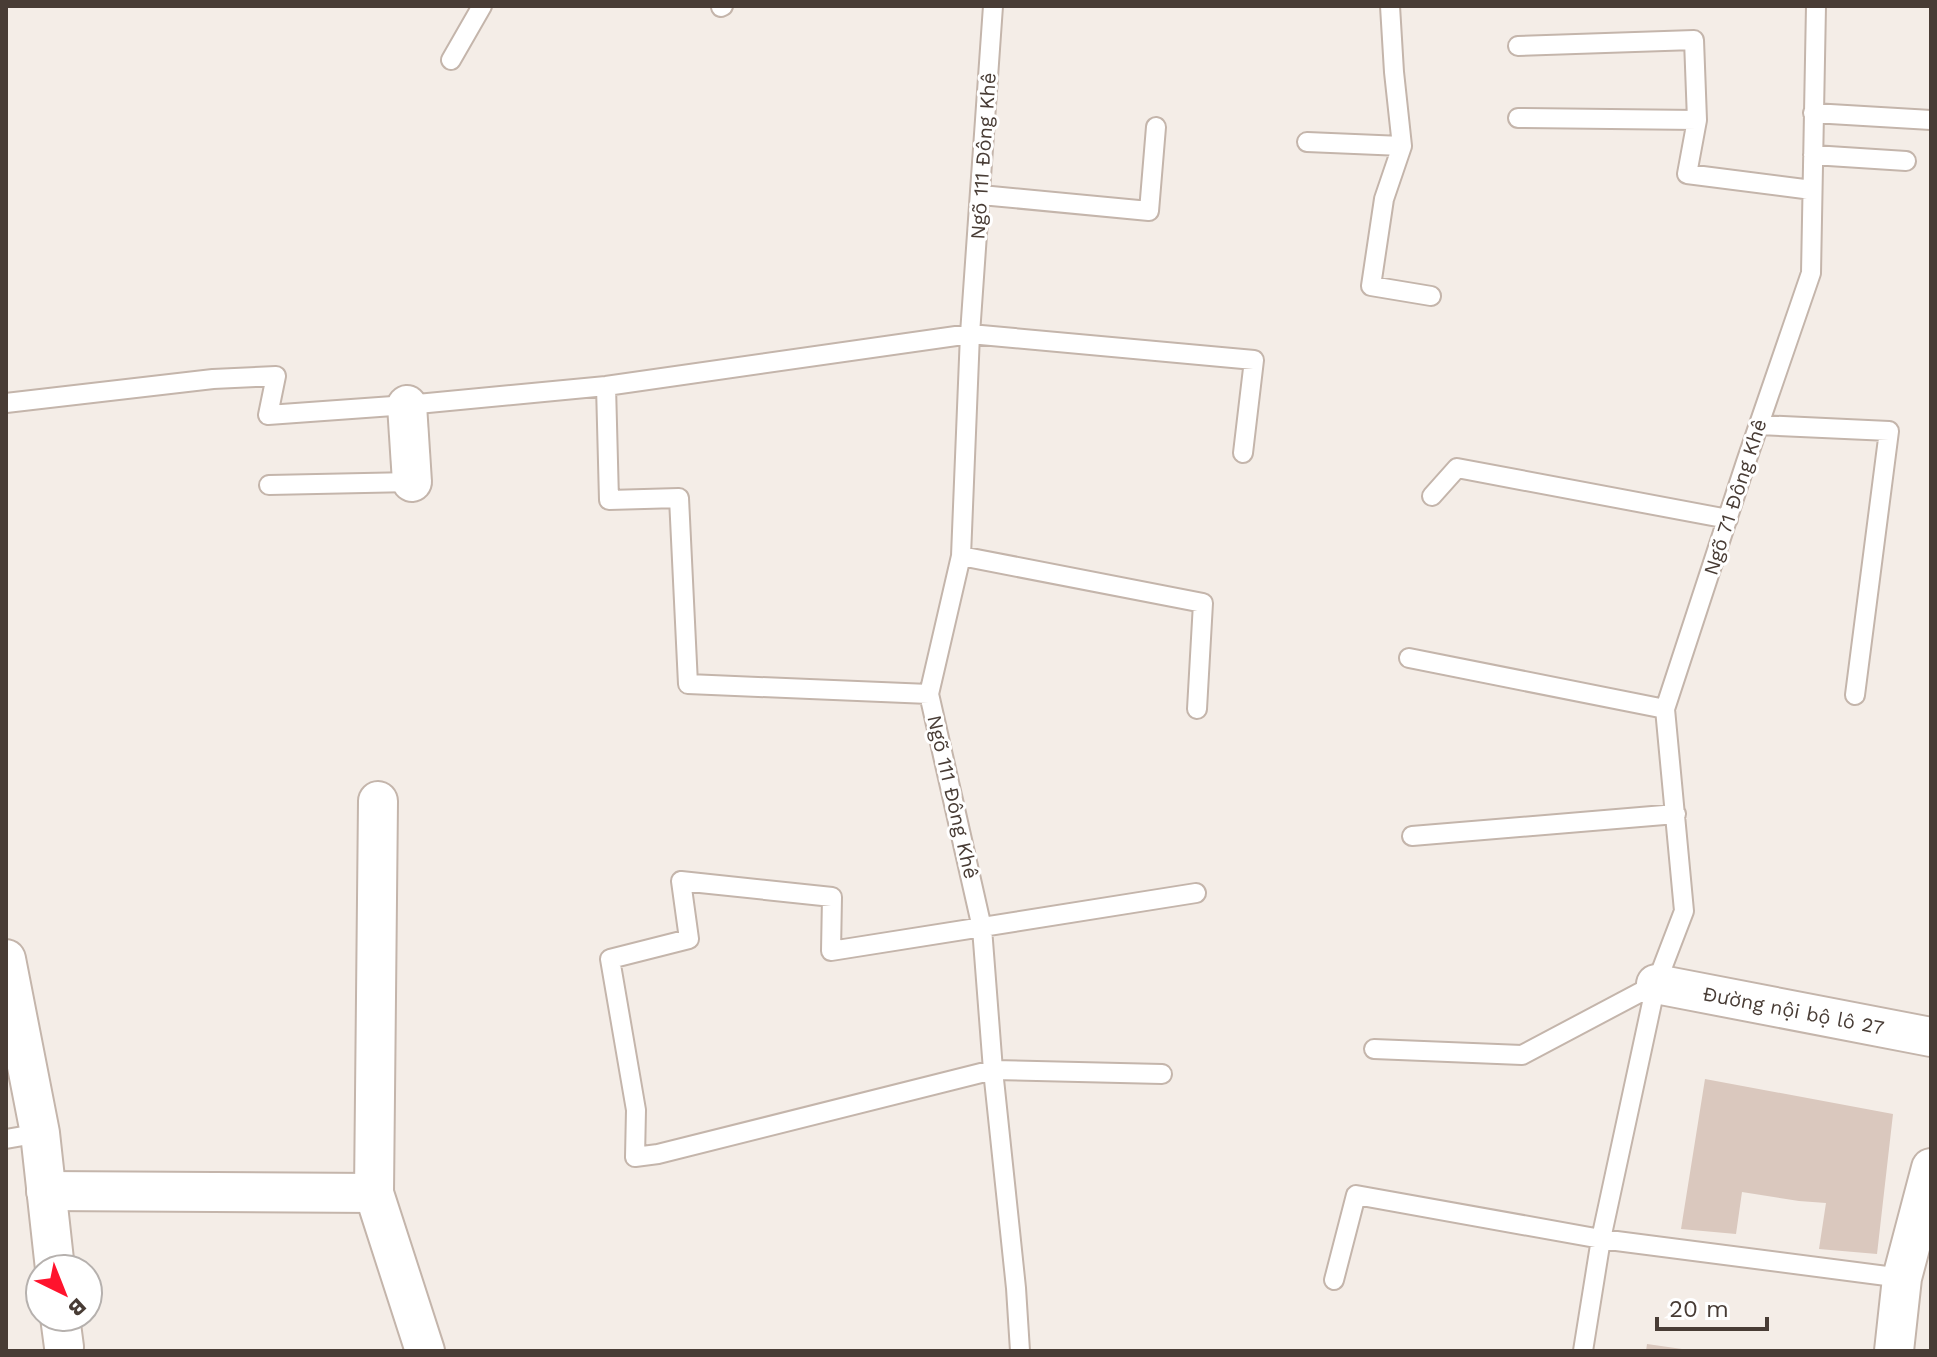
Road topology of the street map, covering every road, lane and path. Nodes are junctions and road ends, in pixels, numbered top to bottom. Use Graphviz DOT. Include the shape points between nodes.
graph roads {
  1 [pos="482,6"];
  2 [pos="993,6"];
  3 [pos="1390,6"];
  4 [pos="1816,6"];
  5 [pos="1518,46"];
  6 [pos="451,60"];
  7 [pos="1813,113"];
  8 [pos="1518,118"];
  9 [pos="1697,120"];
  10 [pos="1931,120"];
  11 [pos="1156,127"];
  12 [pos="1307,142"];
  13 [pos="1402,146"];
  14 [pos="1813,155"];
  15 [pos="1906,161"];
  16 [pos="1812,190"];
  17 [pos="981,195"];
  18 [pos="1431,296"];
  19 [pos="970,334"];
  20 [pos="606,386"];
  21 [pos="6,403"];
  22 [pos="407,405"];
  23 [pos="1759,425"];
  24 [pos="1243,453"];
  25 [pos="412,482"];
  26 [pos="269,485"];
  27 [pos="1432,496"];
  28 [pos="1728,519"];
  29 [pos="961,556"];
  30 [pos="1409,658"];
  31 [pos="929,694"];
  32 [pos="1855,695"];
  33 [pos="1197,709"];
  34 [pos="1665,709"];
  35 [pos="378,801"];
  36 [pos="1676,814"];
  37 [pos="1412,836"];
  38 [pos="1196,893"];
  39 [pos="982,928"];
  40 [pos="6,959"];
  41 [pos="1656,984"];
  42 [pos="1931,1037"];
  43 [pos="1374,1049"];
  44 [pos="993,1070"];
  45 [pos="1162,1074"];
  46 [pos="23,1136"];
  47 [pos="1931,1168"];
  48 [pos="46,1191"];
  49 [pos="374,1193"];
  50 [pos="1601,1239"];
  51 [pos="53,1253"];
  52 [pos="1902,1278"];
  53 [pos="1334,1280"];
  54 [pos="425,1351"];
  55 [pos="1020,1351"];
  56 [pos="1583,1351"];
  57 [pos="1894,1351"];
  1 -- 6 [label="lane"];
  2 -- 17 [label="lane, Ngõ 111 Đông Khê"];
  3 -- 13 [label="lane"];
  4 -- 7 [label="lane, Ngõ 71 Đông Khê"];
  5 -- 9 [label="lane" via="1694,40"];
  7 -- 10 [label="lane"];
  7 -- 14 [label="lane, Ngõ 71 Đông Khê"];
  8 -- 9 [label="lane"];
  9 -- 16 [label="lane" via="1687,174"];
  11 -- 17 [label="lane" via="1149,211"];
  12 -- 13 [label="lane"];
  13 -- 18 [label="lane" via="1384,199 1371,286"];
  14 -- 15 [label="lane"];
  14 -- 16 [label="lane, Ngõ 71 Đông Khê"];
  16 -- 23 [label="lane, Ngõ 71 Đông Khê" via="1811,273"];
  17 -- 19 [label="lane, Ngõ 111 Đông Khê"];
  19 -- 20 [label="lane"];
  19 -- 24 [label="lane" via="1254,360"];
  19 -- 29 [label="lane, Ngõ 111 Đông Khê"];
  20 -- 22 [label="lane"];
  20 -- 31 [label="lane" via="609,500 679,498 688,684"];
  21 -- 22 [label="lane" via="276,376 268,415"];
  22 -- 25 [label="street"];
  23 -- 28 [label="lane, Ngõ 71 Đông Khê"];
  23 -- 32 [label="lane" via="1889,431"];
  25 -- 26 [label="lane"];
  27 -- 28 [label="lane" via="1457,468"];
  28 -- 34 [label="lane, Ngõ 71 Đông Khê"];
  29 -- 31 [label="lane, Ngõ 111 Đông Khê"];
  29 -- 33 [label="lane" via="1203,603"];
  30 -- 34 [label="lane"];
  31 -- 39 [label="lane, Ngõ 111 Đông Khê"];
  34 -- 36 [label="lane, Ngõ 71 Đông Khê"];
  35 -- 49 [label="street"];
  36 -- 37 [label="lane"];
  36 -- 41 [label="lane, Ngõ 71 Đông Khê" via="1684,911"];
  38 -- 39 [label="lane"];
  39 -- 44 [label="lane, Ngõ 111 Đông Khê"];
  39 -- 44 [label="lane" via="831,951 832,897 681,881 689,939 610,959 636,1110 635,1157"];
  40 -- 46 [label="street"];
  41 -- 42 [label="street, Đường nội bộ lô 27"];
  41 -- 43 [label="lane" via="1522,1055"];
  41 -- 50 [label="lane, Ngõ 71 Đông Khê"];
  44 -- 45 [label="lane"];
  44 -- 55 [label="lane, Ngõ 111 Đông Khê"];
  46 -- 48 [label="street"];
  47 -- 52 [label="street"];
  48 -- 49 [label="street"];
  48 -- 51 [label="street"];
  49 -- 54 [label="street"];
  50 -- 52 [label="lane"];
  50 -- 53 [label="lane" via="1356,1195"];
  50 -- 56 [label="lane, Ngõ 71 Đông Khê"];
  52 -- 57 [label="street"];
}
